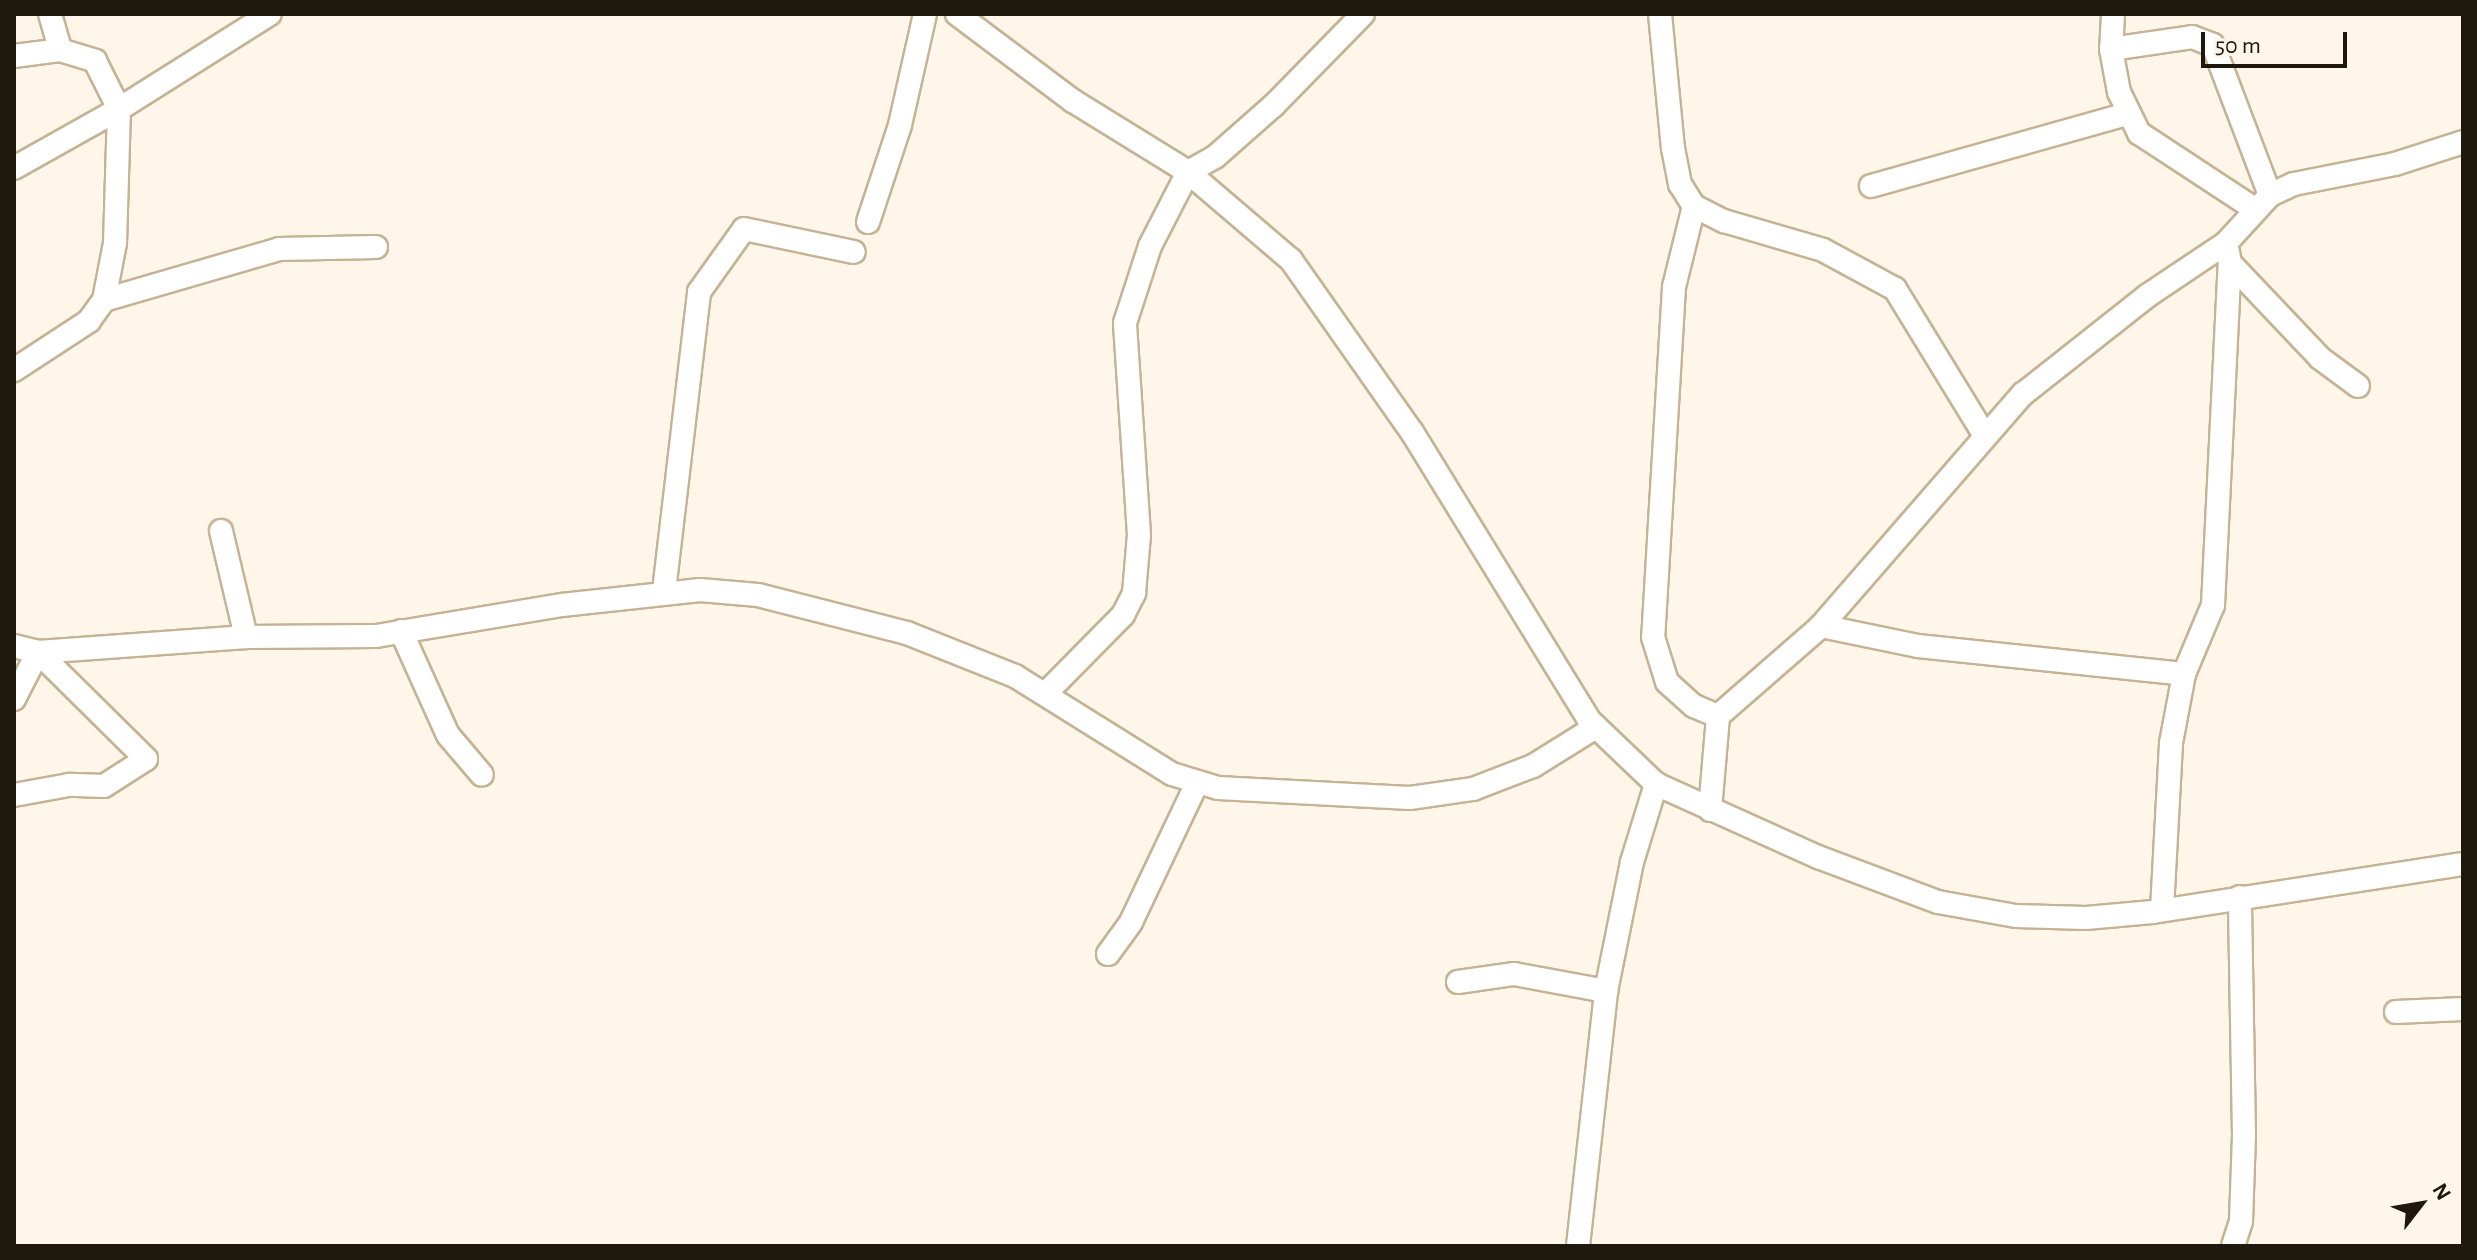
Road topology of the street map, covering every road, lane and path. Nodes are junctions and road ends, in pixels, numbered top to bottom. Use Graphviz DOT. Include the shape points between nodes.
graph roads {
  1 [pos="50,14"];
  2 [pos="270,14"];
  3 [pos="925,14"];
  4 [pos="957,14"];
  5 [pos="1363,14"];
  6 [pos="1660,14"];
  7 [pos="2113,14"];
  8 [pos="2111,49"];
  9 [pos="60,50"];
  10 [pos="14,56"];
  11 [pos="119,109"];
  12 [pos="2128,114"];
  13 [pos="2463,142"];
  14 [pos="14,168"];
  15 [pos="1188,172"];
  16 [pos="1871,186"];
  17 [pos="2263,203"];
  18 [pos="1694,206"];
  19 [pos="868,222"];
  20 [pos="376,247"];
  21 [pos="854,252"];
  22 [pos="2228,253"];
  23 [pos="104,300"];
  24 [pos="14,370"];
  25 [pos="2358,386"];
  26 [pos="1984,434"];
  27 [pos="221,531"];
  28 [pos="664,591"];
  29 [pos="1821,626"];
  30 [pos="401,631"];
  31 [pos="246,637"];
  32 [pos="14,646"];
  33 [pos="38,652"];
  34 [pos="2184,674"];
  35 [pos="1046,693"];
  36 [pos="14,699"];
  37 [pos="1718,716"];
  38 [pos="1596,727"];
  39 [pos="482,775"];
  40 [pos="1197,783"];
  41 [pos="1656,784"];
  42 [pos="14,795"];
  43 [pos="1710,810"];
  44 [pos="2463,864"];
  45 [pos="2240,897"];
  46 [pos="2162,910"];
  47 [pos="1108,954"];
  48 [pos="1458,982"];
  49 [pos="1606,991"];
  50 [pos="2463,1009"];
  51 [pos="2396,1012"];
  52 [pos="1578,1246"];
  53 [pos="2233,1246"];
  1 -- 9 [label="street"];
  2 -- 11 [label="street"];
  3 -- 19 [label="street" via="900,125"];
  4 -- 15 [label="street" via="1073,101"];
  5 -- 15 [label="street" via="1274,105 1215,157"];
  6 -- 18 [label="street" via="1673,148 1680,184"];
  7 -- 8 [label="street"];
  8 -- 12 [label="street"];
  8 -- 17 [label="street" via="2192,37 2213,45"];
  9 -- 10 [label="street"];
  9 -- 11 [label="street" via="95,61"];
  11 -- 14 [label="street"];
  11 -- 23 [label="street" via="115,243"];
  12 -- 16 [label="street"];
  12 -- 17 [label="street" via="2139,133"];
  13 -- 17 [label="street" via="2395,164 2294,184"];
  15 -- 35 [label="street" via="1150,246 1125,323 1139,550 1134,593 1123,615"];
  15 -- 38 [label="street" via="1253,223 1321,300 1412,432"];
  17 -- 22 [label="street"];
  18 -- 26 [label="street" via="1724,221 1823,250 1895,289"];
  18 -- 37 [label="street" via="1674,287 1653,637 1667,682 1694,706"];
  20 -- 23 [label="street" via="279,249"];
  21 -- 28 [label="street" via="744,229 699,292"];
  22 -- 25 [label="street" via="2320,358"];
  22 -- 26 [label="street" via="2088,340"];
  22 -- 34 [label="street" via="2213,605"];
  23 -- 24 [label="street" via="89,321"];
  26 -- 29 [label="street"];
  27 -- 31 [label="street"];
  28 -- 30 [label="street"];
  28 -- 35 [label="street" via="758,595 859,618 1015,676"];
  29 -- 34 [label="street" via="1918,646"];
  29 -- 37 [label="street"];
  30 -- 31 [label="street" via="376,636"];
  30 -- 39 [label="street" via="448,735"];
  31 -- 33 [label="street"];
  32 -- 33 [label="street"];
  33 -- 36 [label="street"];
  33 -- 42 [label="street" via="146,759 104,786 69,785"];
  34 -- 46 [label="street" via="2167,780"];
  35 -- 40 [label="street" via="1172,774"];
  37 -- 43 [label="street"];
  38 -- 40 [label="street" via="1521,771 1473,789 1410,798"];
  38 -- 41 [label="street"];
  40 -- 47 [label="street" via="1131,922"];
  41 -- 43 [label="street"];
  41 -- 49 [label="street" via="1632,862"];
  43 -- 46 [label="street" via="1938,902 2030,917"];
  44 -- 45 [label="street"];
  45 -- 46 [label="street"];
  45 -- 53 [label="street" via="2244,1135 2241,1221"];
  48 -- 49 [label="street" via="1514,974"];
  49 -- 52 [label="street"];
  50 -- 51 [label="street"];
}
